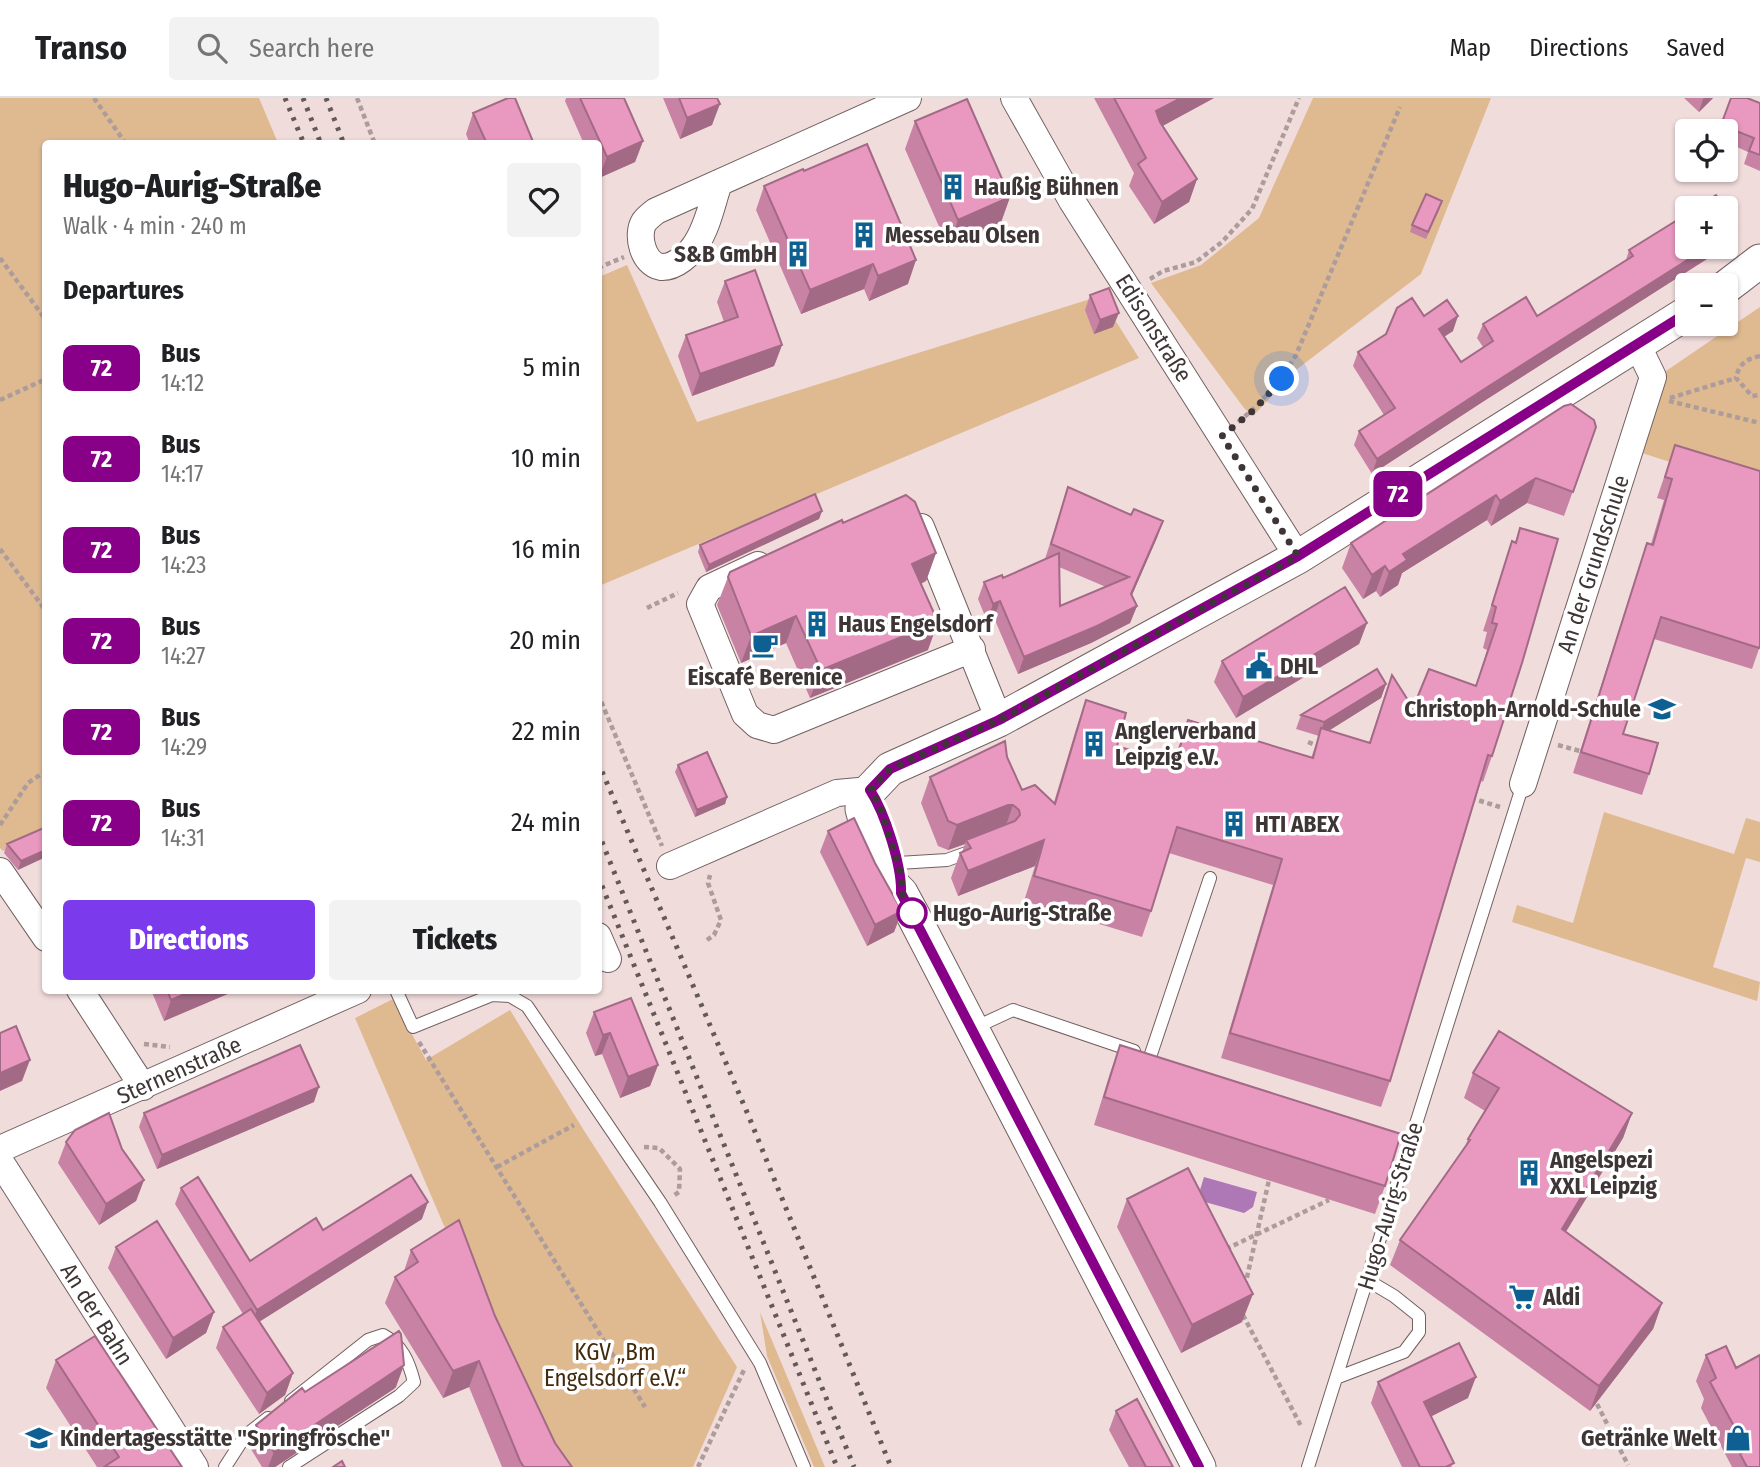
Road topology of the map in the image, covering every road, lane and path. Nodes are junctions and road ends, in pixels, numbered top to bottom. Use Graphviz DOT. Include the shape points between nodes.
graph roads {
  1 [pos="94,98"];
  2 [pos="356,98"];
  3 [pos="908,98"];
  4 [pos="1014,98"];
  5 [pos="1299,98"];
  6 [pos="1400,107"];
  7 [pos="123,140"];
  8 [pos="373,140"];
  9 [pos="719,183"];
  10 [pos="0,258"];
  11 [pos="1760,261"];
  12 [pos="1738,278"];
  13 [pos="1130,291"];
  14 [pos="42,315"];
  15 [pos="1675,321"];
  16 [pos="1638,346"];
  17 [pos="1760,356"];
  18 [pos="1736,379"];
  19 [pos="42,381"];
  20 [pos="1760,395"];
  21 [pos="0,400"];
  22 [pos="1760,424"];
  23 [pos="1222,436"];
  24 [pos="902,508"];
  25 [pos="0,549"];
  26 [pos="784,553"];
  27 [pos="1298,556"];
  28 [pos="42,606"];
  29 [pos="972,649"];
  30 [pos="602,704"];
  31 [pos="999,720"];
  32 [pos="1308,742"];
  33 [pos="1334,751"];
  34 [pos="42,774"];
  35 [pos="1523,784"];
  36 [pos="870,790"];
  37 [pos="1463,795"];
  38 [pos="1514,812"];
  39 [pos="0,825"];
  40 [pos="980,848"];
  41 [pos="670,866"];
  42 [pos="716,867"];
  43 [pos="0,871"];
  44 [pos="900,878"];
  45 [pos="1210,878"];
  46 [pos="42,932"];
  47 [pos="707,940"];
  48 [pos="349,994"];
  49 [pos="398,994"];
  50 [pos="89,996"];
  51 [pos="413,1027"];
  52 [pos="972,1029"];
  53 [pos="115,1043"];
  54 [pos="1150,1057"];
  55 [pos="205,1058"];
  56 [pos="1163,1061"];
  57 [pos="143,1087"];
  58 [pos="574,1125"];
  59 [pos="1396,1141"];
  60 [pos="622,1146"];
  61 [pos="1409,1146"];
  62 [pos="0,1149"];
  63 [pos="0,1161"];
  64 [pos="497,1167"];
  65 [pos="1269,1180"];
  66 [pos="1329,1200"];
  67 [pos="660,1202"];
  68 [pos="1257,1235"];
  69 [pos="1222,1252"];
  70 [pos="1367,1280"];
  71 [pos="1243,1297"];
  72 [pos="1240,1310"];
  73 [pos="752,1351"];
  74 [pos="1336,1378"];
  75 [pos="1597,1404"];
  76 [pos="645,1407"];
  77 [pos="1313,1451"];
  78 [pos="1628,1465"];
  79 [pos="195,1467"];
  80 [pos="225,1467"];
  81 [pos="289,1467"];
  82 [pos="698,1467"];
  83 [pos="804,1467"];
  84 [pos="1199,1467"];
  85 [pos="1308,1467"];
  1 -- 7 [label="path"];
  2 -- 8 [label="path"];
  3 -- 9 [label="street"];
  4 -- 13 [label="street, Edisonstraße"];
  5 -- 13 [label="path" via="1252,209 1196,262 1163,271"];
  6 -- 23 [label="path" via="1296,355 1255,409"];
  10 -- 14 [label="path"];
  11 -- 12 [label="street"];
  13 -- 23 [label="street, Edisonstraße"];
  15 -- 16 [label="street"];
  16 -- 27 [label="street"];
  16 -- 35 [label="street, An der Grundschule" via="1653,377"];
  17 -- 18 [label="path" via="1744,361"];
  18 -- 20 [label="path" via="1752,396"];
  18 -- 22 [label="path" via="1663,400"];
  19 -- 21 [label="path"];
  23 -- 27 [label="street, Edisonstraße"];
  24 -- 29 [label="street" via="918,519"];
  25 -- 28 [label="path"];
  26 -- 29 [label="street" via="709,588 700,604 745,714 757,725 774,730"];
  27 -- 31 [label="street"];
  29 -- 31 [label="street"];
  30 -- 41 [label="path"];
  31 -- 36 [label="street" via="890,769"];
  32 -- 33 [label="path"];
  34 -- 39 [label="path" via="28,783"];
  35 -- 38 [label="lane, Hugo-Aurig-Straße"];
  36 -- 41 [label="street" via="837,793"];
  36 -- 44 [label="street" via="862,809 868,831 886,877"];
  37 -- 38 [label="path"];
  38 -- 61 [label="lane, Hugo-Aurig-Straße"];
  40 -- 44 [label="lane"];
  42 -- 47 [label="path" via="708,883 721,920"];
  43 -- 46 [label="street"];
  44 -- 52 [label="street"];
  45 -- 54 [label="lane"];
  48 -- 55 [label="street, Sternenstraße"];
  49 -- 51 [label="lane"];
  50 -- 53 [label="street"];
  51 -- 60 [label="lane" via="492,995 510,996 527,1006"];
  51 -- 64 [label="path"];
  52 -- 54 [label="lane" via="1013,1010"];
  52 -- 84 [label="street"];
  53 -- 55 [label="path" via="163,1045"];
  53 -- 57 [label="street"];
  54 -- 56 [label="lane"];
  55 -- 57 [label="street, Sternenstraße"];
  57 -- 62 [label="street, Sternenstraße"];
  58 -- 64 [label="path"];
  59 -- 61 [label="lane"];
  60 -- 67 [label="lane"];
  60 -- 67 [label="path" via="659,1148 680,1169 680,1192"];
  61 -- 70 [label="lane, Hugo-Aurig-Straße"];
  63 -- 79 [label="street, An der Bahn"];
  64 -- 76 [label="path"];
  65 -- 68 [label="path"];
  66 -- 68 [label="path"];
  67 -- 73 [label="lane"];
  68 -- 69 [label="path"];
  68 -- 71 [label="path"];
  70 -- 74 [label="lane, Hugo-Aurig-Straße"];
  70 -- 74 [label="lane" via="1419,1317 1419,1332 1404,1352"];
  72 -- 77 [label="path"];
  73 -- 82 [label="path"];
  73 -- 83 [label="lane"];
  74 -- 77 [label="lane, Hugo-Aurig-Straße"];
  75 -- 78 [label="path"];
  77 -- 85 [label="lane, Hugo-Aurig-Straße"];
  80 -- 81 [label="lane" via="245,1436 368,1340 383,1335 395,1342 409,1363 414,1382"];
}
